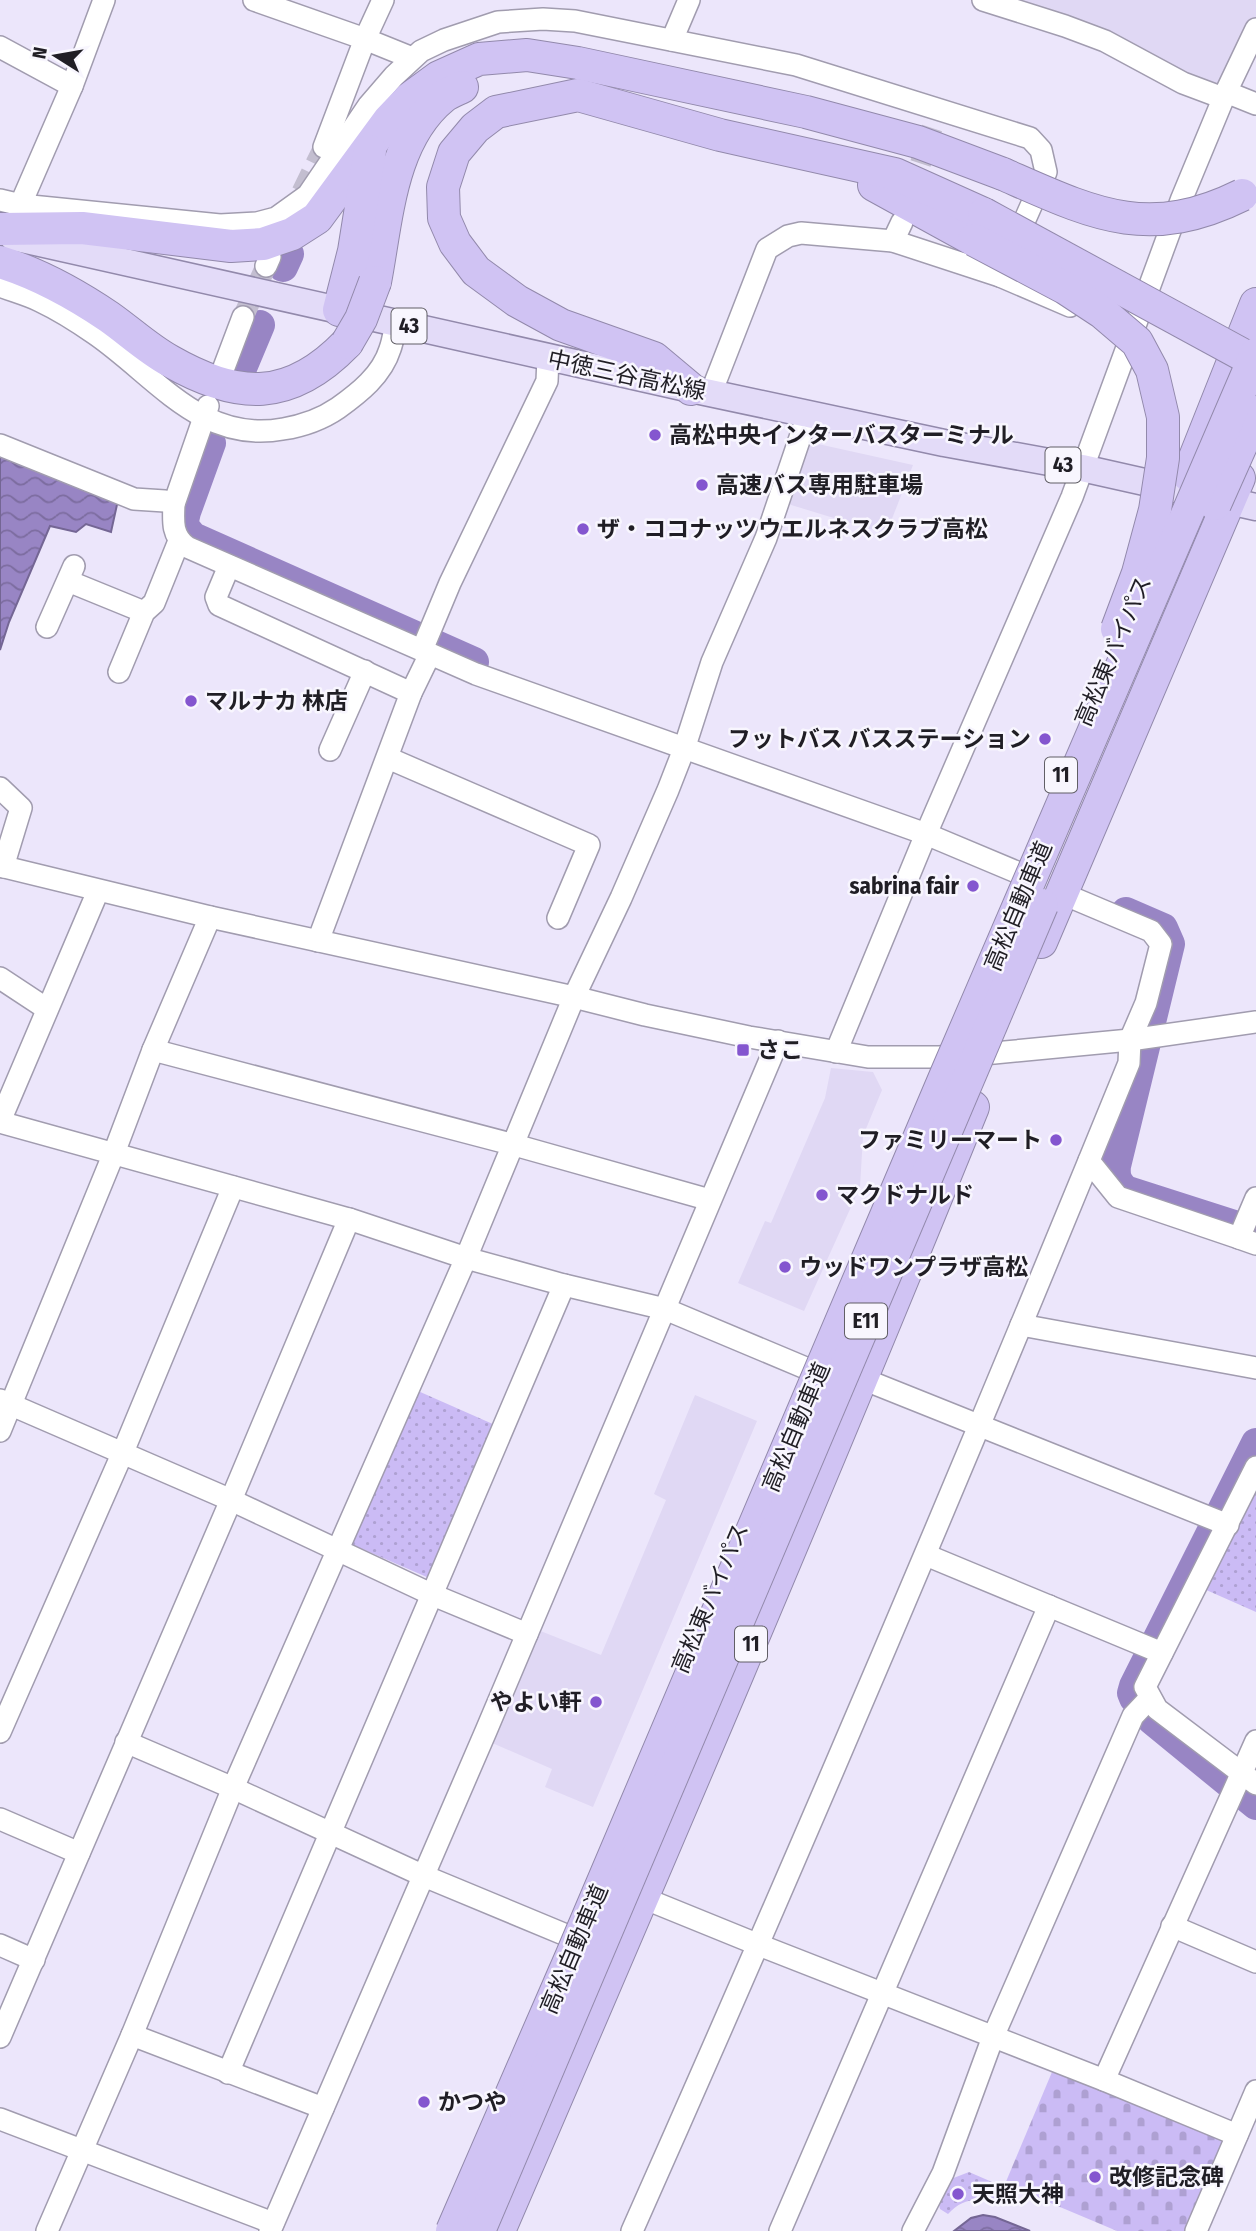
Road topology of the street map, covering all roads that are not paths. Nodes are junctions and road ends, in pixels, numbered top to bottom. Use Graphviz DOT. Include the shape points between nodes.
graph roads {
  1 [pos="104,0"];
  2 [pos="254,0"];
  3 [pos="383,0"];
  4 [pos="689,0"];
  5 [pos="983,0"];
  6 [pos="1256,29"];
  7 [pos="365,39"];
  8 [pos="672,40"];
  9 [pos="0,47"];
  10 [pos="412,58"];
  11 [pos="72,86"];
  12 [pos="578,95"];
  13 [pos="1225,95"];
  14 [pos="1256,104"];
  15 [pos="844,124"];
  16 [pos="372,140"];
  17 [pos="324,147"];
  18 [pos="1256,186"];
  19 [pos="8,215"];
  20 [pos="983,219"];
  21 [pos="0,262"];
  22 [pos="1000,276"];
  23 [pos="0,286"];
  24 [pos="1256,304"];
  25 [pos="339,310"];
  26 [pos="243,317"];
  27 [pos="396,323"];
  28 [pos="1133,332"];
  29 [pos="1256,344"];
  30 [pos="1256,354"];
  31 [pos="548,358"];
  32 [pos="1256,362"];
  33 [pos="223,370"];
  34 [pos="701,391"];
  35 [pos="206,411"];
  36 [pos="1256,412"];
  37 [pos="808,414"];
  38 [pos="1256,438"];
  39 [pos="0,445"];
  40 [pos="1082,468"];
  41 [pos="1182,491"];
  42 [pos="174,504"];
  43 [pos="1242,504"];
  44 [pos="179,541"];
  45 [pos="229,566"];
  46 [pos="144,612"];
  47 [pos="47,626"];
  48 [pos="426,647"];
  49 [pos="365,671"];
  50 [pos="120,672"];
  51 [pos="411,693"];
  52 [pos="686,742"];
  53 [pos="330,750"];
  54 [pos="388,758"];
  55 [pos="0,788"];
  56 [pos="929,830"];
  57 [pos="1,867"];
  58 [pos="1019,873"];
  59 [pos="98,891"];
  60 [pos="1061,893"];
  61 [pos="210,918"];
  62 [pos="558,918"];
  63 [pos="318,941"];
  64 [pos="1000,948"];
  65 [pos="0,978"];
  66 [pos="574,997"];
  67 [pos="47,1009"];
  68 [pos="1256,1022"];
  69 [pos="1134,1039"];
  70 [pos="778,1041"];
  71 [pos="153,1050"];
  72 [pos="836,1052"];
  73 [pos="995,1053"];
  74 [pos="939,1057"];
  75 [pos="0,1121"];
  76 [pos="511,1144"];
  77 [pos="114,1153"];
  78 [pos="1089,1161"];
  79 [pos="233,1187"];
  80 [pos="1256,1198"];
  81 [pos="710,1200"];
  82 [pos="349,1219"];
  83 [pos="1245,1235"];
  84 [pos="466,1258"];
  85 [pos="564,1285"];
  86 [pos="665,1310"];
  87 [pos="1021,1325"];
  88 [pos="1256,1368"];
  89 [pos="808,1369"];
  90 [pos="863,1378"];
  91 [pos="6,1402"];
  92 [pos="980,1426"];
  93 [pos="0,1431"];
  94 [pos="123,1452"];
  95 [pos="1256,1467"];
  96 [pos="231,1500"];
  97 [pos="1220,1521"];
  98 [pos="339,1549"];
  99 [pos="926,1555"];
  100 [pos="433,1595"];
  101 [pos="1049,1606"];
  102 [pos="527,1634"];
  103 [pos="1155,1650"];
  104 [pos="1143,1706"];
  105 [pos="0,1732"];
  106 [pos="1256,1741"];
  107 [pos="126,1742"];
  108 [pos="1241,1784"];
  109 [pos="233,1788"];
  110 [pos="0,1819"];
  111 [pos="331,1834"];
  112 [pos="79,1853"];
  113 [pos="592,1875"];
  114 [pos="424,1876"];
  115 [pos="643,1898"];
  116 [pos="1172,1926"];
  117 [pos="566,1935"];
  118 [pos="0,1945"];
  119 [pos="759,1945"];
  120 [pos="34,1961"];
  121 [pos="1256,1962"];
  122 [pos="884,1993"];
  123 [pos="132,2035"];
  124 [pos="993,2036"];
  125 [pos="0,2037"];
  126 [pos="228,2073"];
  127 [pos="1104,2080"];
  128 [pos="1256,2091"];
  129 [pos="323,2108"];
  130 [pos="0,2119"];
  131 [pos="1237,2135"];
  132 [pos="81,2150"];
  133 [pos="271,2227"];
  134 [pos="47,2231"];
  135 [pos="437,2231"];
  136 [pos="452,2231"];
  137 [pos="479,2231"];
  138 [pos="499,2231"];
  139 [pos="632,2231"];
  140 [pos="780,2231"];
  141 [pos="913,2231"];
  142 [pos="1196,2231"];
  1 -- 11 [label="street"];
  2 -- 7 [label="street"];
  3 -- 7 [label="street"];
  4 -- 8 [label="street"];
  5 -- 13 [label="street" via="1105,41 1183,83"];
  6 -- 13 [label="street"];
  7 -- 10 [label="street"];
  7 -- 17 [label="street"];
  8 -- 10 [label="street" via="575,21 521,19 472,30"];
  8 -- 22 [label="street" via="796,65 936,119 1030,138 1041,150 1046,172"];
  9 -- 11 [label="street"];
  10 -- 19 [label="street" via="369,106 308,195 276,218 220,225"];
  11 -- 19 [label="street"];
  12 -- 20 [label="highway" via="720,135 895,174"];
  12 -- 21 [label="highway, bridge" via="537,74 501,73 444,97 422,118 395,177 375,282 361,318 329,362 278,387 230,388 204,379 168,360 65,289"];
  12 -- 34 [label="highway" via="496,112 475,128 454,153 443,187 444,218 477,271 517,301 561,325 654,358"];
  13 -- 14 [label="street"];
  13 -- 28 [label="street"];
  15 -- 16 [label="highway" via="527,55 479,59 439,77 410,99"];
  15 -- 18 [label="highway, bridge" via="918,142 1105,215 1163,219 1203,212"];
  15 -- 20 [label="highway"];
  16 -- 19 [label="highway" via="317,218 292,234 263,244 231,246"];
  16 -- 25 [label="highway"];
  19 -- 25 [label="main road, 中徳三谷高松線 / 43"];
  20 -- 29 [label="highway"];
  20 -- 32 [label="highway, bridge"];
  20 -- 64 [label="highway, bridge" via="1137,342 1152,370 1163,417 1157,497 1138,573"];
  22 -- 28 [label="street"];
  22 -- 34 [label="street" via="897,231 788,236 767,249"];
  23 -- 35 [label="street" via="40,301 96,334 176,399"];
  24 -- 41 [label="highway, 高松東バイパス / 11"];
  25 -- 27 [label="main road, 中徳三谷高松線 / 43"];
  26 -- 33 [label="street"];
  27 -- 31 [label="main road, 中徳三谷高松線 / 43"];
  27 -- 35 [label="street" via="390,350 377,374 330,414 266,432 222,426"];
  28 -- 40 [label="street"];
  30 -- 64 [label="highway, 高松自動車道 / E11, bridge"];
  31 -- 34 [label="main road, 中徳三谷高松線 / 43"];
  31 -- 48 [label="street" via="547,381 450,583"];
  34 -- 37 [label="main road, 中徳三谷高松線 / 43"];
  35 -- 42 [label="street"];
  36 -- 137 [label="highway, 高松自動車道 / E11, bridge"];
  37 -- 40 [label="main road, 中徳三谷高松線 / 43"];
  37 -- 52 [label="street" via="766,538 712,663"];
  38 -- 43 [label="highway, 11"];
  39 -- 42 [label="street" via="134,499"];
  40 -- 41 [label="main road, 中徳三谷高松線 / 43"];
  40 -- 56 [label="street"];
  41 -- 43 [label="main road, 中徳三谷高松線 / 43"];
  41 -- 58 [label="highway, 高松東バイパス / 11"];
  42 -- 44 [label="street"];
  43 -- 60 [label="highway, 11"];
  44 -- 45 [label="street"];
  44 -- 46 [label="street" via="154,603"];
  45 -- 48 [label="street"];
  45 -- 49 [label="street" via="216,597 219,605"];
  46 -- 47 [label="street" via="71,573"];
  46 -- 50 [label="street"];
  48 -- 51 [label="street"];
  48 -- 52 [label="street" via="476,674"];
  49 -- 51 [label="street"];
  49 -- 53 [label="street"];
  51 -- 54 [label="street"];
  52 -- 56 [label="street"];
  52 -- 66 [label="street"];
  54 -- 62 [label="street" via="589,845"];
  54 -- 63 [label="street"];
  55 -- 57 [label="street" via="21,808"];
  56 -- 58 [label="street"];
  56 -- 72 [label="street"];
  57 -- 59 [label="street"];
  58 -- 74 [label="highway, 高松東バイパス / 11"];
  59 -- 61 [label="street"];
  59 -- 67 [label="street"];
  60 -- 69 [label="street" via="1151,931 1161,944"];
  60 -- 73 [label="highway, 11"];
  61 -- 63 [label="street"];
  61 -- 71 [label="street"];
  63 -- 66 [label="street"];
  64 -- 136 [label="highway, 高松自動車道 / E11, bridge"];
  65 -- 67 [label="street"];
  66 -- 70 [label="street"];
  66 -- 76 [label="street"];
  67 -- 75 [label="street"];
  68 -- 69 [label="street"];
  69 -- 73 [label="street"];
  69 -- 78 [label="street" via="1129,1063"];
  70 -- 72 [label="street"];
  70 -- 81 [label="street"];
  71 -- 76 [label="street"];
  71 -- 77 [label="street"];
  72 -- 74 [label="street"];
  73 -- 74 [label="street"];
  73 -- 90 [label="highway, 11"];
  74 -- 89 [label="highway, 高松東バイパス / 11"];
  75 -- 77 [label="street"];
  76 -- 81 [label="street"];
  76 -- 84 [label="street"];
  77 -- 79 [label="street"];
  77 -- 91 [label="street"];
  78 -- 83 [label="street" via="1118,1198"];
  78 -- 87 [label="street"];
  79 -- 82 [label="street"];
  79 -- 94 [label="street"];
  80 -- 83 [label="street"];
  81 -- 86 [label="street"];
  82 -- 84 [label="street"];
  82 -- 96 [label="street"];
  84 -- 85 [label="street"];
  84 -- 98 [label="street"];
  85 -- 86 [label="street"];
  85 -- 100 [label="street"];
  86 -- 89 [label="street"];
  86 -- 102 [label="street"];
  87 -- 88 [label="street"];
  87 -- 92 [label="street"];
  89 -- 113 [label="highway, 高松東バイパス / 11"];
  90 -- 92 [label="street"];
  90 -- 115 [label="highway, 11"];
  91 -- 93 [label="street"];
  91 -- 94 [label="street"];
  92 -- 97 [label="street"];
  92 -- 99 [label="street"];
  94 -- 96 [label="street"];
  94 -- 105 [label="street"];
  95 -- 97 [label="street"];
  96 -- 98 [label="street"];
  96 -- 107 [label="street"];
  97 -- 103 [label="street"];
  98 -- 100 [label="street"];
  98 -- 109 [label="street"];
  99 -- 101 [label="street"];
  99 -- 119 [label="street"];
  100 -- 102 [label="street"];
  100 -- 111 [label="street"];
  101 -- 103 [label="street"];
  101 -- 122 [label="street"];
  102 -- 114 [label="street"];
  103 -- 104 [label="street"];
  104 -- 108 [label="street" via="1157,1709"];
  104 -- 124 [label="street"];
  106 -- 108 [label="street"];
  107 -- 109 [label="street"];
  107 -- 112 [label="street"];
  108 -- 116 [label="street"];
  109 -- 111 [label="street"];
  109 -- 123 [label="street"];
  110 -- 112 [label="street"];
  111 -- 114 [label="street"];
  111 -- 126 [label="street"];
  112 -- 120 [label="street"];
  113 -- 115 [label="street"];
  113 -- 117 [label="highway, 高松東バイパス / 11"];
  114 -- 117 [label="street"];
  114 -- 129 [label="street"];
  115 -- 119 [label="street"];
  115 -- 138 [label="highway, 11"];
  116 -- 121 [label="street"];
  116 -- 127 [label="street"];
  117 -- 135 [label="highway, 高松東バイパス / 11"];
  118 -- 120 [label="street"];
  119 -- 122 [label="street"];
  119 -- 139 [label="street"];
  120 -- 125 [label="street"];
  122 -- 124 [label="street"];
  122 -- 140 [label="street"];
  123 -- 126 [label="street"];
  123 -- 132 [label="street"];
  124 -- 127 [label="street"];
  124 -- 141 [label="street" via="943,2173"];
  126 -- 129 [label="street"];
  127 -- 131 [label="street"];
  128 -- 131 [label="street"];
  129 -- 133 [label="street"];
  130 -- 132 [label="street"];
  131 -- 142 [label="street"];
  132 -- 133 [label="street"];
  132 -- 134 [label="street"];
}
